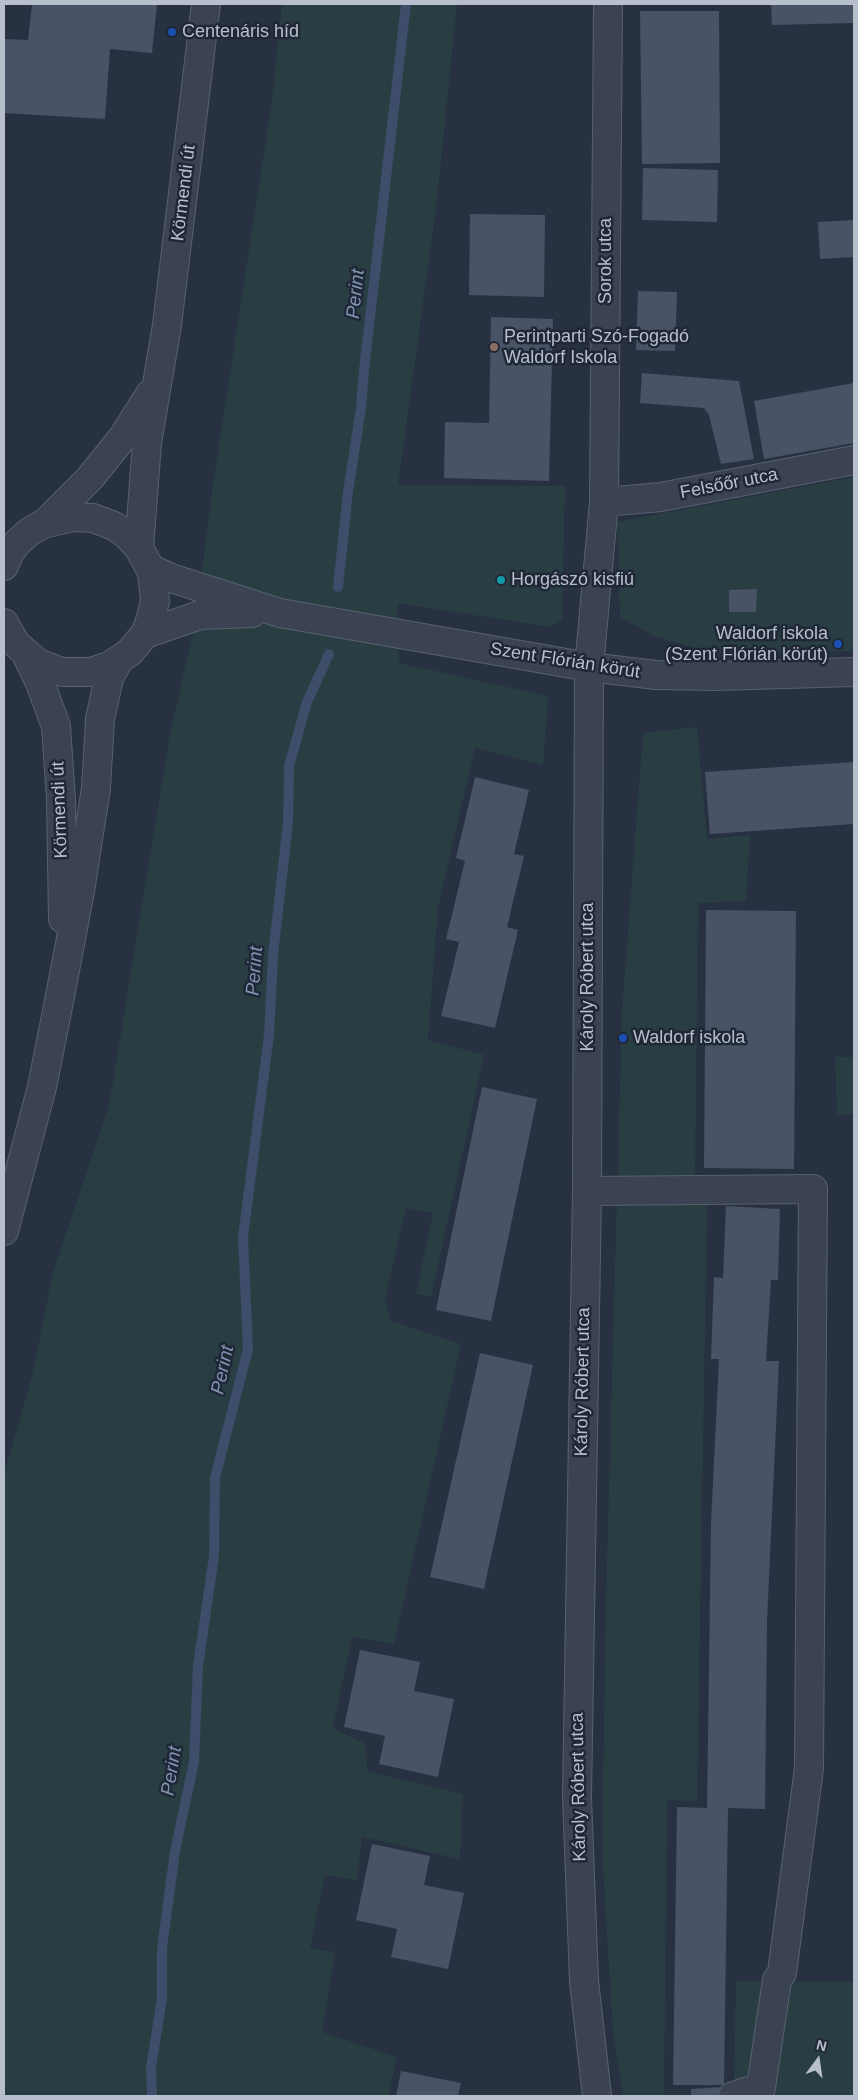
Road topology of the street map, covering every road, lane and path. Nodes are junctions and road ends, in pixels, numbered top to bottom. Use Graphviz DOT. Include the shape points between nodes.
graph roads {
  1 [pos="206,4"];
  2 [pos="608,4"];
  3 [pos="157,381"];
  4 [pos="854,460"];
  5 [pos="604,502"];
  6 [pos="44,524"];
  7 [pos="11,542"];
  8 [pos="145,559"];
  9 [pos="4,566"];
  10 [pos="238,607"];
  11 [pos="6,630"];
  12 [pos="144,634"];
  13 [pos="27,656"];
  14 [pos="120,660"];
  15 [pos="589,667"];
  16 [pos="854,672"];
  17 [pos="64,971"];
  18 [pos="587,1191"];
  19 [pos="4,1231"];
  20 [pos="597,2096"];
  21 [pos="733,2096"];
  1 -- 3 [label="street, Körmendi út" via="174,274"];
  2 -- 5 [label="street, Sorok utca"];
  3 -- 6 [label="street, Körmendi út" via="123,437 90,478"];
  3 -- 8 [label="street, Körmendi út" via="147,443"];
  4 -- 5 [label="street, Felsőőr utca" via="661,497"];
  5 -- 15 [label="street, Sorok utca"];
  6 -- 7 [label="street"];
  6 -- 8 [label="street, Szent Flórián körút" via="73,517 93,518 119,529"];
  7 -- 9 [label="street"];
  8 -- 10 [label="street, Szent Flórián körút" via="171,578"];
  8 -- 12 [label="street, Körmendi út" via="154,586 155,601"];
  10 -- 12 [label="street, Szent Flórián körút" via="200,615"];
  10 -- 15 [label="street, Szent Flórián körút"];
  11 -- 13 [label="street"];
  12 -- 14 [label="street"];
  13 -- 14 [label="street" via="50,668 74,673 91,672"];
  13 -- 17 [label="street, Körmendi út" via="56,726 62,799"];
  14 -- 17 [label="street, Körmendi út" via="109,678 100,719 96,788"];
  15 -- 16 [label="street, Szent Flórián körút" via="708,676"];
  15 -- 18 [label="street, Károly Róbert utca"];
  17 -- 19 [label="street, Körmendi út" via="42,1087"];
  18 -- 20 [label="street, Károly Róbert utca" via="576,1796 584,1981"];
  18 -- 21 [label="street" via="813,1189 809,1768 782,1973 776,1980 761,2087"];
}
